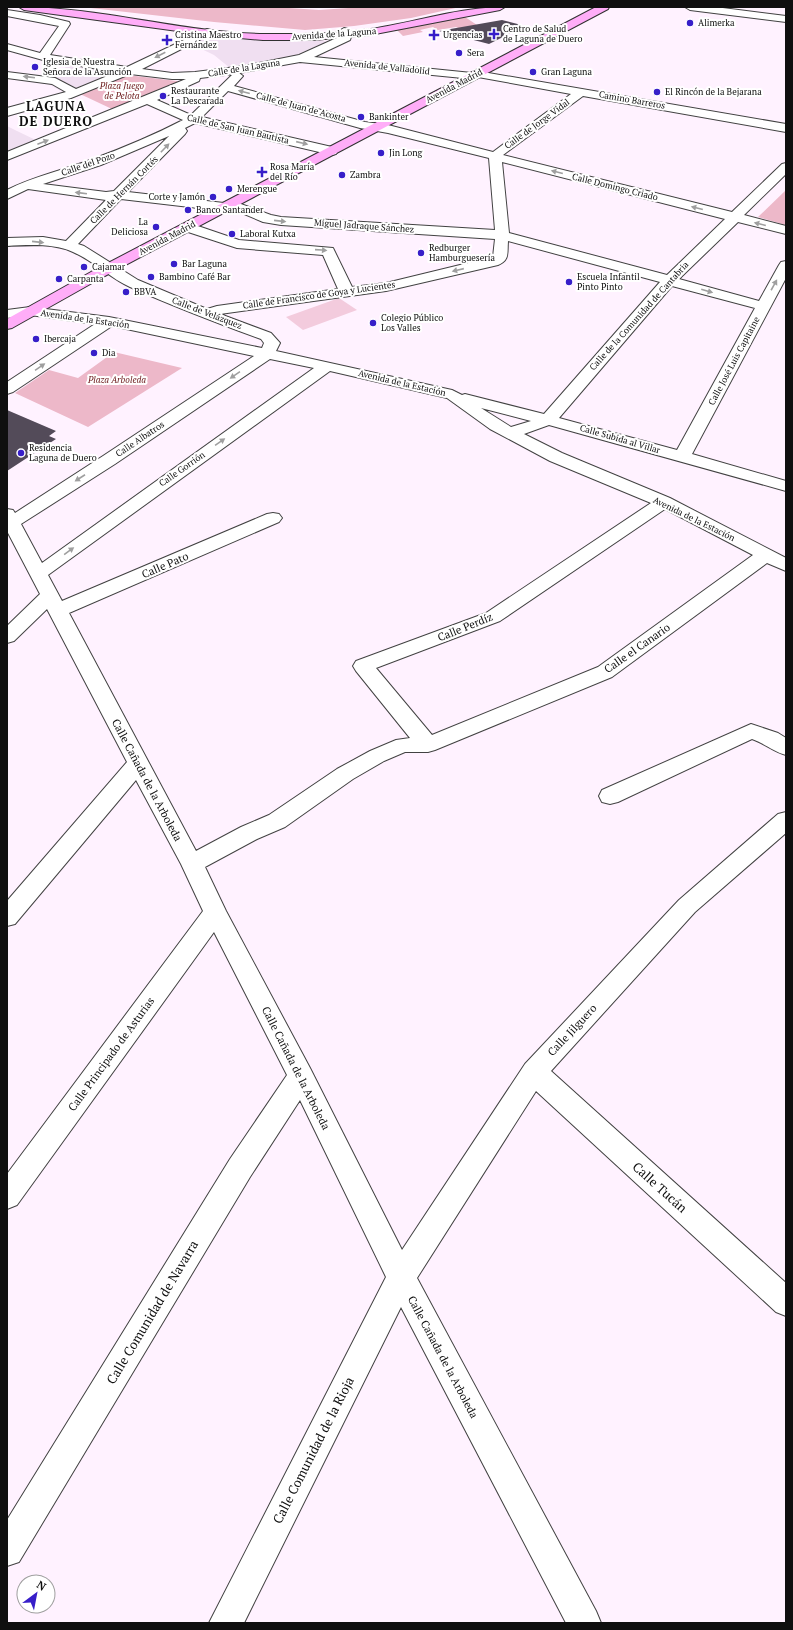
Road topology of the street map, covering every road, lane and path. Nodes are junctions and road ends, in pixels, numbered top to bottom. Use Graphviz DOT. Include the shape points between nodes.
graph roads {
  1 [pos="24,7"];
  2 [pos="46,7"];
  3 [pos="483,7"];
  4 [pos="500,7"];
  5 [pos="604,7"];
  6 [pos="690,7"];
  7 [pos="777,7"];
  8 [pos="59,12"];
  9 [pos="7,13"];
  10 [pos="40,18"];
  11 [pos="786,18"];
  12 [pos="14,26"];
  13 [pos="207,32"];
  14 [pos="346,33"];
  15 [pos="315,37"];
  16 [pos="332,44"];
  17 [pos="7,47"];
  18 [pos="43,57"];
  19 [pos="302,58"];
  20 [pos="244,69"];
  21 [pos="129,71"];
  22 [pos="7,75"];
  23 [pos="475,75"];
  24 [pos="194,76"];
  25 [pos="226,87"];
  26 [pos="580,92"];
  27 [pos="74,93"];
  28 [pos="86,100"];
  29 [pos="147,100"];
  30 [pos="100,107"];
  31 [pos="7,112"];
  32 [pos="113,114"];
  33 [pos="195,118"];
  34 [pos="376,127"];
  35 [pos="786,128"];
  36 [pos="174,133"];
  37 [pos="332,150"];
  38 [pos="7,156"];
  39 [pos="495,157"];
  40 [pos="786,167"];
  41 [pos="27,185"];
  42 [pos="7,195"];
  43 [pos="119,195"];
  44 [pos="227,206"];
  45 [pos="734,217"];
  46 [pos="187,227"];
  47 [pos="786,230"];
  48 [pos="502,235"];
  49 [pos="7,242"];
  50 [pos="69,245"];
  51 [pos="786,265"];
  52 [pos="109,268"];
  53 [pos="669,281"];
  54 [pos="348,293"];
  55 [pos="763,306"];
  56 [pos="30,311"];
  57 [pos="7,314"];
  58 [pos="208,315"];
  59 [pos="109,321"];
  60 [pos="7,325"];
  61 [pos="267,354"];
  62 [pos="327,366"];
  63 [pos="7,388"];
  64 [pos="452,395"];
  65 [pos="548,420"];
  66 [pos="511,433"];
  67 [pos="682,457"];
  68 [pos="786,486"];
  69 [pos="664,502"];
  70 [pos="9,518"];
  71 [pos="273,518"];
  72 [pos="766,555"];
  73 [pos="786,565"];
  74 [pos="38,574"];
  75 [pos="53,604"];
  76 [pos="8,635"];
  77 [pos="428,745"];
  78 [pos="786,748"];
  79 [pos="138,764"];
  80 [pos="610,796"];
  81 [pos="786,820"];
  82 [pos="192,864"];
  83 [pos="215,912"];
  84 [pos="7,917"];
  85 [pos="534,1072"];
  86 [pos="300,1076"];
  87 [pos="7,1196"];
  88 [pos="401,1276"];
  89 [pos="786,1302"];
  90 [pos="7,1550"];
  91 [pos="226,1623"];
  92 [pos="584,1623"];
  1 -- 8 [label="street, Avenida de la Laguna"];
  2 -- 14 [label="street, Avenida de la Laguna" via="255,33"];
  3 -- 14 [label="street, Avenida de la Laguna"];
  4 -- 14 [label="street, Avenida de la Laguna" via="420,24"];
  5 -- 23 [label="street, Avenida Madrid"];
  6 -- 11 [label="street"];
  7 -- 11 [label="street"];
  8 -- 10 [label="street"];
  8 -- 13 [label="street, Avenida de la Laguna"];
  9 -- 10 [label="street"];
  10 -- 12 [label="street"];
  10 -- 18 [label="street" via="65,24"];
  13 -- 15 [label="street, Avenida de la Laguna" via="263,37"];
  13 -- 21 [label="street, one-way"];
  14 -- 15 [label="street, Avenida de la Laguna"];
  14 -- 16 [label="street, Calle de la Laguna" via="346,38"];
  15 -- 16 [label="street" via="331,41"];
  16 -- 19 [label="street, Calle de la Laguna"];
  17 -- 18 [label="street, Calle de la Laguna"];
  18 -- 21 [label="street, Calle de la Laguna"];
  19 -- 20 [label="street, Calle de la Laguna"];
  19 -- 23 [label="street, Avenida de Valladolid"];
  20 -- 24 [label="street, Calle de la Laguna"];
  20 -- 25 [label="street, Calle de Hernán Cortés"];
  21 -- 24 [label="street, Calle de la Laguna"];
  21 -- 27 [label="street"];
  27 -- 22 [label="street, one-way" via="55,81"];
  23 -- 26 [label="street, Camino Barreros"];
  23 -- 34 [label="street, Avenida Madrid"];
  24 -- 29 [label="street" via="195,80"];
  25 -- 33 [label="street, Calle de Hernán Cortés"];
  34 -- 25 [label="street, Calle de Juan de Acosta, one-way"];
  26 -- 35 [label="street, Camino Barreros"];
  26 -- 39 [label="street, Calle de Jorge Vidal"];
  27 -- 28 [label="street"];
  27 -- 31 [label="street"];
  29 -- 32 [label="street"];
  29 -- 33 [label="street, Calle de San Juan Bautista" via="185,117"];
  30 -- 32 [label="street"];
  38 -- 32 [label="street, one-way"];
  33 -- 36 [label="street, Calle de Hernán Cortés"];
  33 -- 37 [label="street, Calle de San Juan Bautista, one-way"];
  34 -- 37 [label="street, Avenida Madrid"];
  34 -- 39 [label="street, Calle de Juan de Acosta"];
  36 -- 41 [label="street, Calle del Pozo"];
  43 -- 36 [label="street, Calle de Hernán Cortés, one-way"];
  37 -- 44 [label="street, Avenida Madrid"];
  45 -- 39 [label="street, Calle Domingo Criado, one-way"];
  39 -- 48 [label="street"];
  40 -- 45 [label="street, Calle de la Comunidad de Cantabria"];
  41 -- 42 [label="street, Calle del Pozo"];
  43 -- 41 [label="street, Miguel Jadraque Sánchez, one-way" via="106,196"];
  43 -- 44 [label="street, Miguel Jadraque Sánchez"];
  43 -- 50 [label="street, Calle de Hernán Cortés"];
  44 -- 46 [label="street, Avenida Madrid"];
  44 -- 48 [label="street, Miguel Jadraque Sánchez, one-way" via="281,221"];
  47 -- 45 [label="street, one-way"];
  45 -- 53 [label="street, Calle de la Comunidad de Cantabria"];
  46 -- 52 [label="street, Avenida Madrid"];
  46 -- 54 [label="street, one-way" via="237,244 328,251"];
  48 -- 53 [label="street, Miguel Jadraque Sánchez"];
  48 -- 54 [label="street, Calle de Francisco de Goya y Lucientes, one-way" via="500,259 493,262 386,287"];
  49 -- 50 [label="street, Calle de Velázquez, one-way"];
  50 -- 52 [label="street, Calle de Velázquez" via="79,248"];
  55 -- 51 [label="street, Calle José Luis Capitaine, one-way"];
  52 -- 56 [label="street, Avenida Madrid"];
  52 -- 58 [label="street, Calle de Velázquez" via="133,283"];
  53 -- 55 [label="street, Miguel Jadraque Sánchez, one-way"];
  53 -- 65 [label="street, Calle de la Comunidad de Cantabria"];
  54 -- 58 [label="street, Calle de Francisco de Goya y Lucientes" via="217,310"];
  55 -- 67 [label="street, Calle José Luis Capitaine"];
  56 -- 57 [label="street, Avenida de la Estación"];
  56 -- 59 [label="street, Avenida de la Estación"];
  56 -- 60 [label="street, Avenida Madrid"];
  58 -- 61 [label="street, Calle de Velázquez" via="266,336 272,343"];
  59 -- 61 [label="street, Avenida de la Estación"];
  63 -- 59 [label="street, one-way"];
  61 -- 62 [label="street, Avenida de la Estación"];
  61 -- 70 [label="street, Calle Albatros, one-way" via="109,460"];
  62 -- 64 [label="street, Avenida de la Estación"];
  74 -- 62 [label="street, Calle Gorrión, one-way"];
  64 -- 65 [label="street, Calle Subida al Villar"];
  64 -- 66 [label="street, Avenida de la Estación" via="496,426"];
  65 -- 66 [label="street"];
  65 -- 67 [label="street, Calle Subida al Villar"];
  66 -- 69 [label="street, Avenida de la Estación" via="556,457"];
  67 -- 68 [label="street, Calle Subida al Villar"];
  69 -- 72 [label="street, Avenida de la Estación"];
  69 -- 77 [label="street, Calle Perdíz" via="493,617 362,666"];
  70 -- 74 [label="street, Calle Cañada de la Arboleda"];
  71 -- 75 [label="street, Calle Pato"];
  72 -- 73 [label="street, Avenida de la Estación"];
  72 -- 77 [label="street, Calle el Canario" via="605,672"];
  74 -- 75 [label="street, Calle Cañada de la Arboleda"];
  75 -- 76 [label="street"];
  75 -- 79 [label="street, Calle Cañada de la Arboleda"];
  77 -- 82 [label="street" via="404,744 377,756 276,821"];
  78 -- 80 [label="street" via="771,738 752,731"];
  79 -- 82 [label="street, Calle Cañada de la Arboleda"];
  79 -- 84 [label="street"];
  81 -- 85 [label="street, Calle Jilguero" via="687,906"];
  82 -- 83 [label="street, Calle Cañada de la Arboleda"];
  83 -- 86 [label="street, Calle Cañada de la Arboleda"];
  83 -- 87 [label="street, Calle Principado de Asturias"];
  85 -- 88 [label="street, Calle Jilguero"];
  85 -- 89 [label="street, Calle Tucán"];
  86 -- 88 [label="street, Calle Cañada de la Arboleda"];
  86 -- 90 [label="street, Calle Comunidad de Navarra" via="240,1168"];
  88 -- 91 [label="street, Calle Comunidad de la Rioja"];
  88 -- 92 [label="street, Calle Cañada de la Arboleda"];
}
